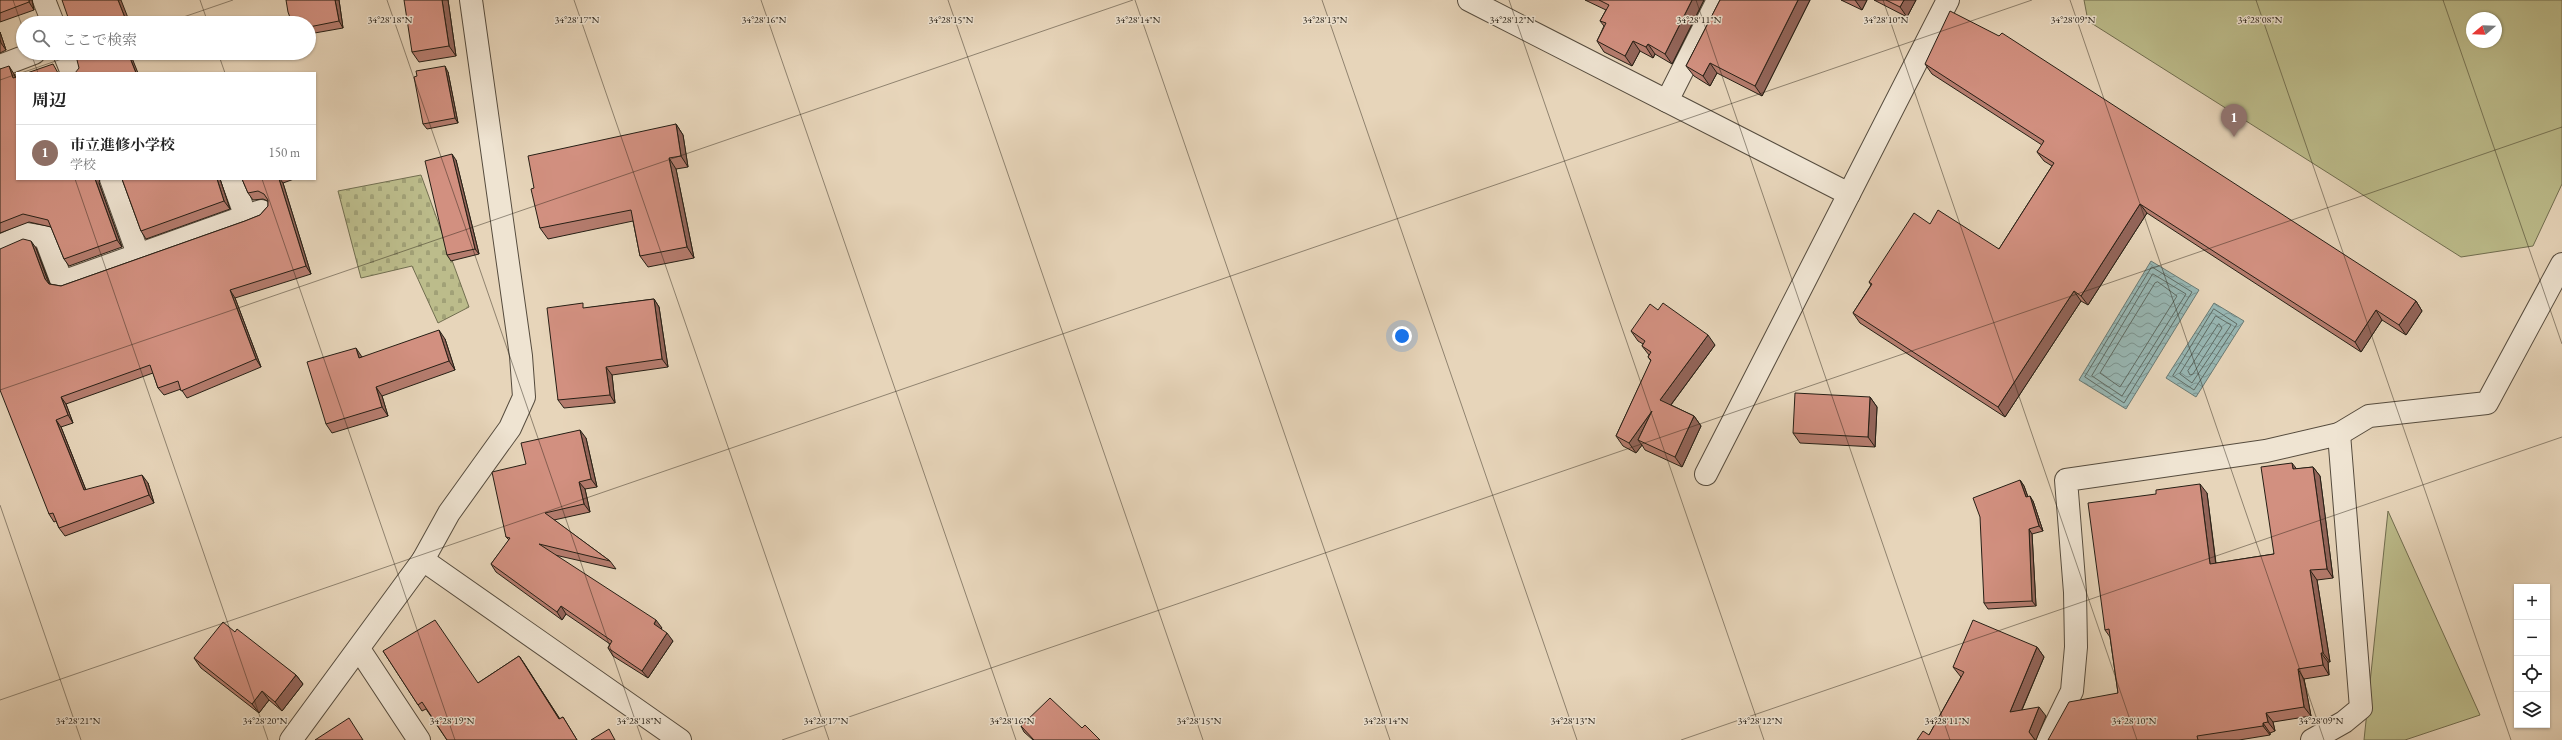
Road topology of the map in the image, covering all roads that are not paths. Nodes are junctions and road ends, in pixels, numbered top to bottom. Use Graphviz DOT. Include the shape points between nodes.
graph roads {
  1 [pos="44,0"];
  2 [pos="471,0"];
  3 [pos="1469,0"];
  4 [pos="1718,0"];
  5 [pos="1948,0"];
  6 [pos="50,16"];
  7 [pos="16,60"];
  8 [pos="67,60"];
  9 [pos="0,66"];
  10 [pos="72,72"];
  11 [pos="1667,101"];
  12 [pos="111,180"];
  13 [pos="233,180"];
  14 [pos="1849,194"];
  15 [pos="0,246"];
  16 [pos="138,254"];
  17 [pos="2562,264"];
  18 [pos="2339,434"];
  19 [pos="1706,474"];
  20 [pos="423,560"];
  21 [pos="359,649"];
  22 [pos="291,740"];
  23 [pos="419,740"];
  24 [pos="680,740"];
  25 [pos="2048,740"];
  26 [pos="2312,740"];
  1 -- 6 [label="street"];
  2 -- 20 [label="street" via="521,356 524,397 510,428 449,513"];
  3 -- 11 [label="street"];
  4 -- 11 [label="street"];
  5 -- 14 [label="street"];
  7 -- 9 [label="street"];
  8 -- 10 [label="street"];
  11 -- 14 [label="street"];
  12 -- 16 [label="street"];
  13 -- 16 [label="street" via="254,214"];
  14 -- 19 [label="street"];
  15 -- 16 [label="street" via="27,234 45,237 62,282"];
  17 -- 18 [label="street" via="2487,403 2369,416"];
  18 -- 25 [label="street" via="2266,451 2066,480 2075,592 2076,647 2072,691"];
  18 -- 26 [label="street" via="2361,708 2344,722"];
  20 -- 21 [label="street"];
  20 -- 24 [label="street"];
  21 -- 22 [label="street"];
  21 -- 23 [label="street"];
}
